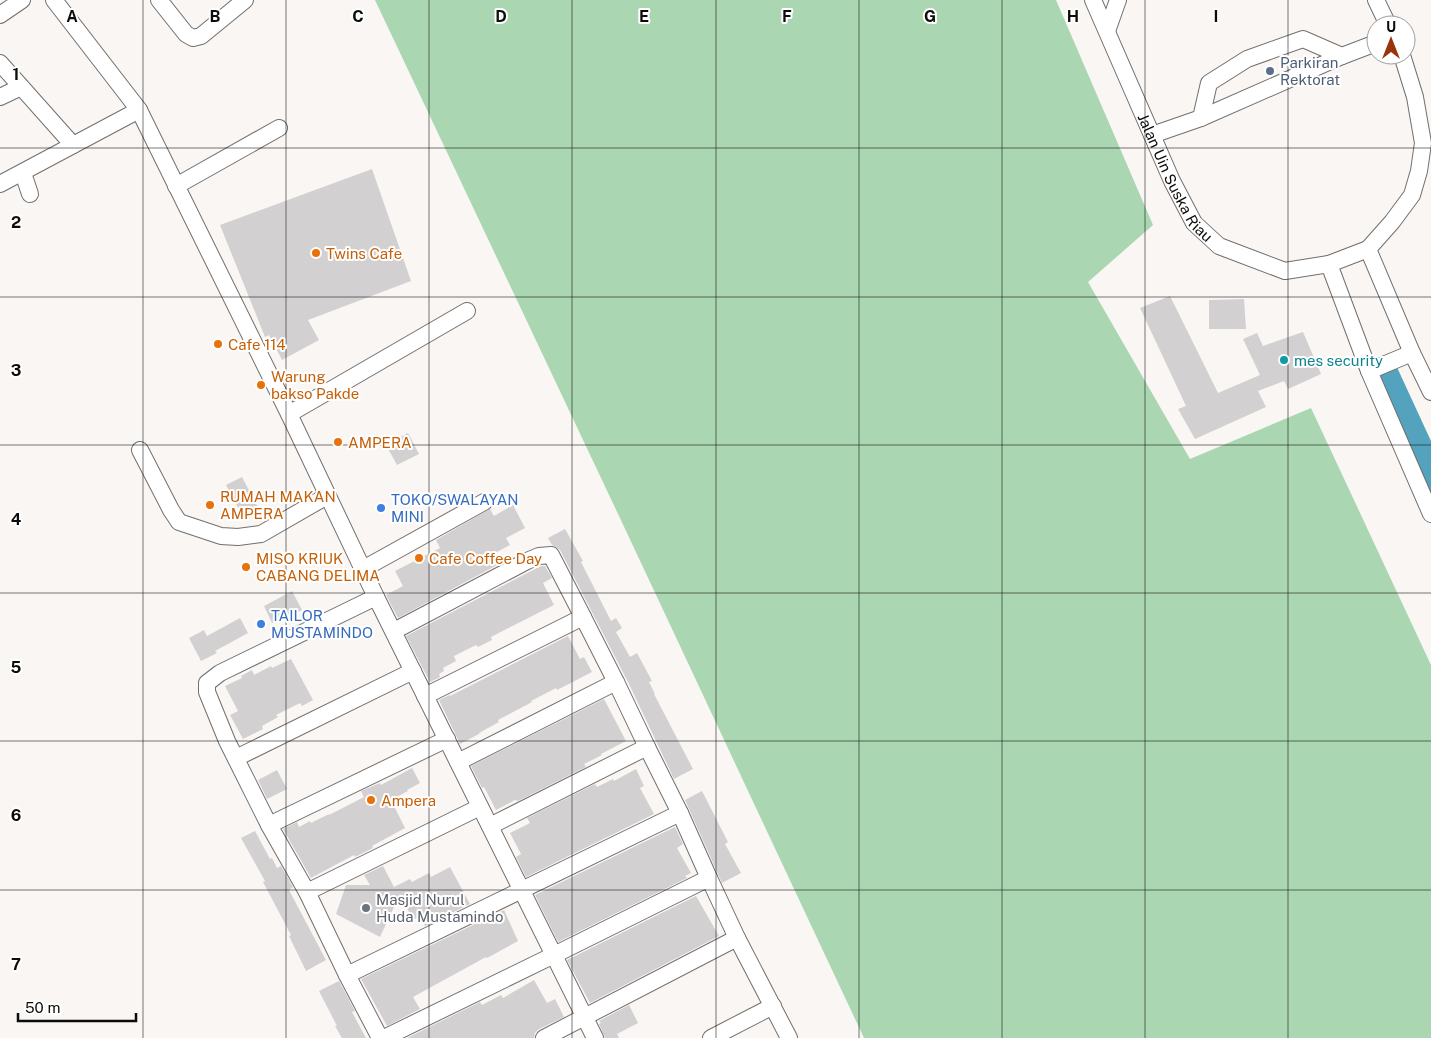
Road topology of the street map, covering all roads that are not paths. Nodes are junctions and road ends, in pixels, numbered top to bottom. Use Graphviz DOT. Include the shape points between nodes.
graph roads {
  1 [pos="22,0"];
  2 [pos="54,0"];
  3 [pos="159,0"];
  4 [pos="245,0"];
  5 [pos="1093,0"];
  6 [pos="1118,0"];
  7 [pos="1376,0"];
  8 [pos="0,15"];
  9 [pos="1383,15"];
  10 [pos="1108,31"];
  11 [pos="1366,47"];
  12 [pos="1342,56"];
  13 [pos="0,63"];
  14 [pos="1405,65"];
  15 [pos="21,87"];
  16 [pos="0,97"];
  17 [pos="140,110"];
  18 [pos="1201,118"];
  19 [pos="279,128"];
  20 [pos="1152,135"];
  21 [pos="73,145"];
  22 [pos="23,173"];
  23 [pos="0,184"];
  24 [pos="176,186"];
  25 [pos="30,194"];
  26 [pos="1368,249"];
  27 [pos="1328,264"];
  28 [pos="467,311"];
  29 [pos="1408,355"];
  30 [pos="1373,369"];
  31 [pos="1431,392"];
  32 [pos="289,414"];
  33 [pos="140,450"];
  34 [pos="327,496"];
  35 [pos="484,502"];
  36 [pos="1431,514"];
  37 [pos="363,569"];
  38 [pos="376,597"];
  39 [pos="583,617"];
  40 [pos="394,631"];
  41 [pos="413,671"];
  42 [pos="616,682"];
  43 [pos="426,696"];
  44 [pos="447,739"];
  45 [pos="647,747"];
  46 [pos="236,758"];
  47 [pos="458,762"];
  48 [pos="480,807"];
  49 [pos="680,813"];
  50 [pos="269,825"];
  51 [pos="490,826"];
  52 [pos="709,878"];
  53 [pos="521,889"];
  54 [pos="307,892"];
  55 [pos="737,938"];
  56 [pos="554,956"];
  57 [pos="347,975"];
  58 [pos="773,1006"];
  59 [pos="585,1017"];
  60 [pos="382,1038"];
  61 [pos="544,1038"];
  62 [pos="595,1038"];
  63 [pos="711,1038"];
  64 [pos="789,1038"];
  1 -- 8 [label="street"];
  2 -- 17 [label="street"];
  3 -- 4 [label="street" via="186,34 193,38 201,36"];
  5 -- 10 [label="street, Jalan Uin Suska Riau"];
  6 -- 10 [label="street"];
  7 -- 9 [label="street"];
  10 -- 20 [label="street, Jalan Uin Suska Riau"];
  11 -- 12 [label="street"];
  12 -- 18 [label="street"];
  12 -- 18 [label="street" via="1303,39 1247,60 1209,83"];
  13 -- 15 [label="street"];
  14 -- 26 [label="street" via="1423,143 1419,170 1412,195"];
  15 -- 16 [label="street"];
  15 -- 21 [label="street"];
  17 -- 21 [label="street"];
  17 -- 24 [label="street"];
  18 -- 20 [label="street"];
  19 -- 24 [label="street"];
  20 -- 27 [label="street, Jalan Uin Suska Riau" via="1194,223 1219,246 1285,271"];
  21 -- 22 [label="street"];
  22 -- 23 [label="street"];
  22 -- 25 [label="street"];
  24 -- 32 [label="street"];
  26 -- 27 [label="street, Jalan Uin Suska Riau"];
  26 -- 29 [label="street"];
  27 -- 30 [label="street"];
  28 -- 32 [label="street"];
  29 -- 30 [label="street"];
  29 -- 31 [label="street"];
  30 -- 36 [label="street"];
  32 -- 34 [label="street"];
  33 -- 34 [label="street" via="179,522 221,536 262,534"];
  34 -- 37 [label="street"];
  35 -- 37 [label="street"];
  37 -- 38 [label="street"];
  38 -- 40 [label="street"];
  38 -- 46 [label="street" via="220,673 207,683 207,692"];
  39 -- 40 [label="street" via="551,555 527,561"];
  39 -- 42 [label="street"];
  39 -- 43 [label="street"];
  40 -- 41 [label="street"];
  41 -- 43 [label="street"];
  41 -- 46 [label="street"];
  42 -- 45 [label="street"];
  42 -- 47 [label="street"];
  43 -- 44 [label="street"];
  44 -- 47 [label="street"];
  44 -- 50 [label="street"];
  45 -- 49 [label="street"];
  45 -- 51 [label="street"];
  46 -- 50 [label="street"];
  47 -- 48 [label="street"];
  48 -- 51 [label="street"];
  48 -- 54 [label="street"];
  49 -- 52 [label="street"];
  49 -- 53 [label="street"];
  50 -- 54 [label="street"];
  51 -- 53 [label="street"];
  52 -- 55 [label="street"];
  52 -- 56 [label="street"];
  53 -- 56 [label="street"];
  53 -- 57 [label="street"];
  54 -- 57 [label="street"];
  55 -- 58 [label="street"];
  55 -- 59 [label="street"];
  56 -- 59 [label="street"];
  56 -- 60 [label="street"];
  57 -- 60 [label="street"];
  58 -- 63 [label="street"];
  58 -- 64 [label="street"];
  59 -- 61 [label="street"];
  59 -- 62 [label="street"];
}
